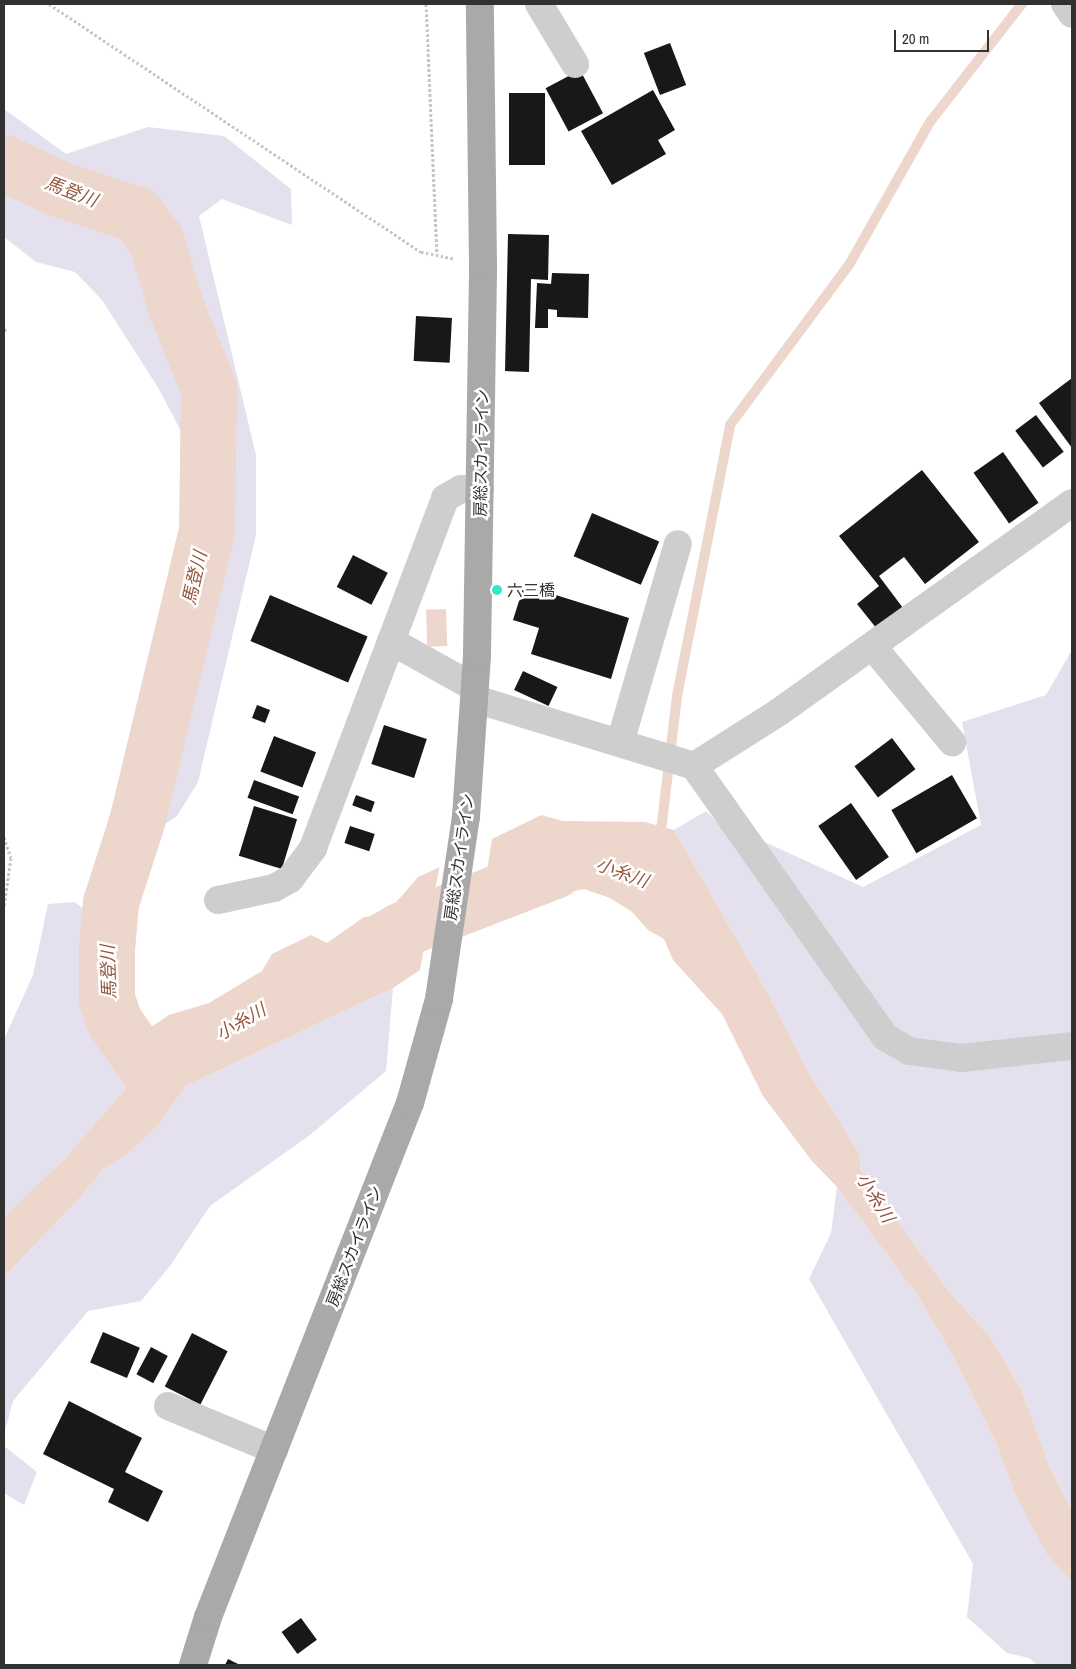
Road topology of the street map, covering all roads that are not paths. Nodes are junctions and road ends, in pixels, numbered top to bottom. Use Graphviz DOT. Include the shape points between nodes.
graph roads {
  1 [pos="480,4"];
  2 [pos="540,4"];
  3 [pos="1065,4"];
  4 [pos="1072,14"];
  5 [pos="575,64"];
  6 [pos="480,489"];
  7 [pos="1072,503"];
  8 [pos="678,544"];
  9 [pos="391,641"];
  10 [pos="873,647"];
  11 [pos="475,693"];
  12 [pos="952,742"];
  13 [pos="625,745"];
  14 [pos="689,764"];
  15 [pos="218,900"];
  16 [pos="1072,1046"];
  17 [pos="168,1406"];
  18 [pos="274,1450"];
  19 [pos="193,1665"];
  1 -- 6 [label="main road, 房総スカイライン" via="483,265"];
  2 -- 5 [label="street"];
  3 -- 4 [label="street"];
  6 -- 9 [label="street" via="461,488 445,498"];
  6 -- 11 [label="main road, 房総スカイライン"];
  7 -- 10 [label="street"];
  8 -- 13 [label="street"];
  9 -- 11 [label="street"];
  9 -- 15 [label="street" via="313,848 290,878 274,888"];
  10 -- 12 [label="street"];
  10 -- 14 [label="street" via="779,712"];
  11 -- 13 [label="street"];
  11 -- 18 [label="main road, 房総スカイライン" via="466,817 439,999 410,1103"];
  13 -- 14 [label="street"];
  14 -- 16 [label="street" via="885,1037 909,1051 961,1058"];
  17 -- 18 [label="street"];
  18 -- 19 [label="main road, 房総スカイライン" via="208,1617"];
}
